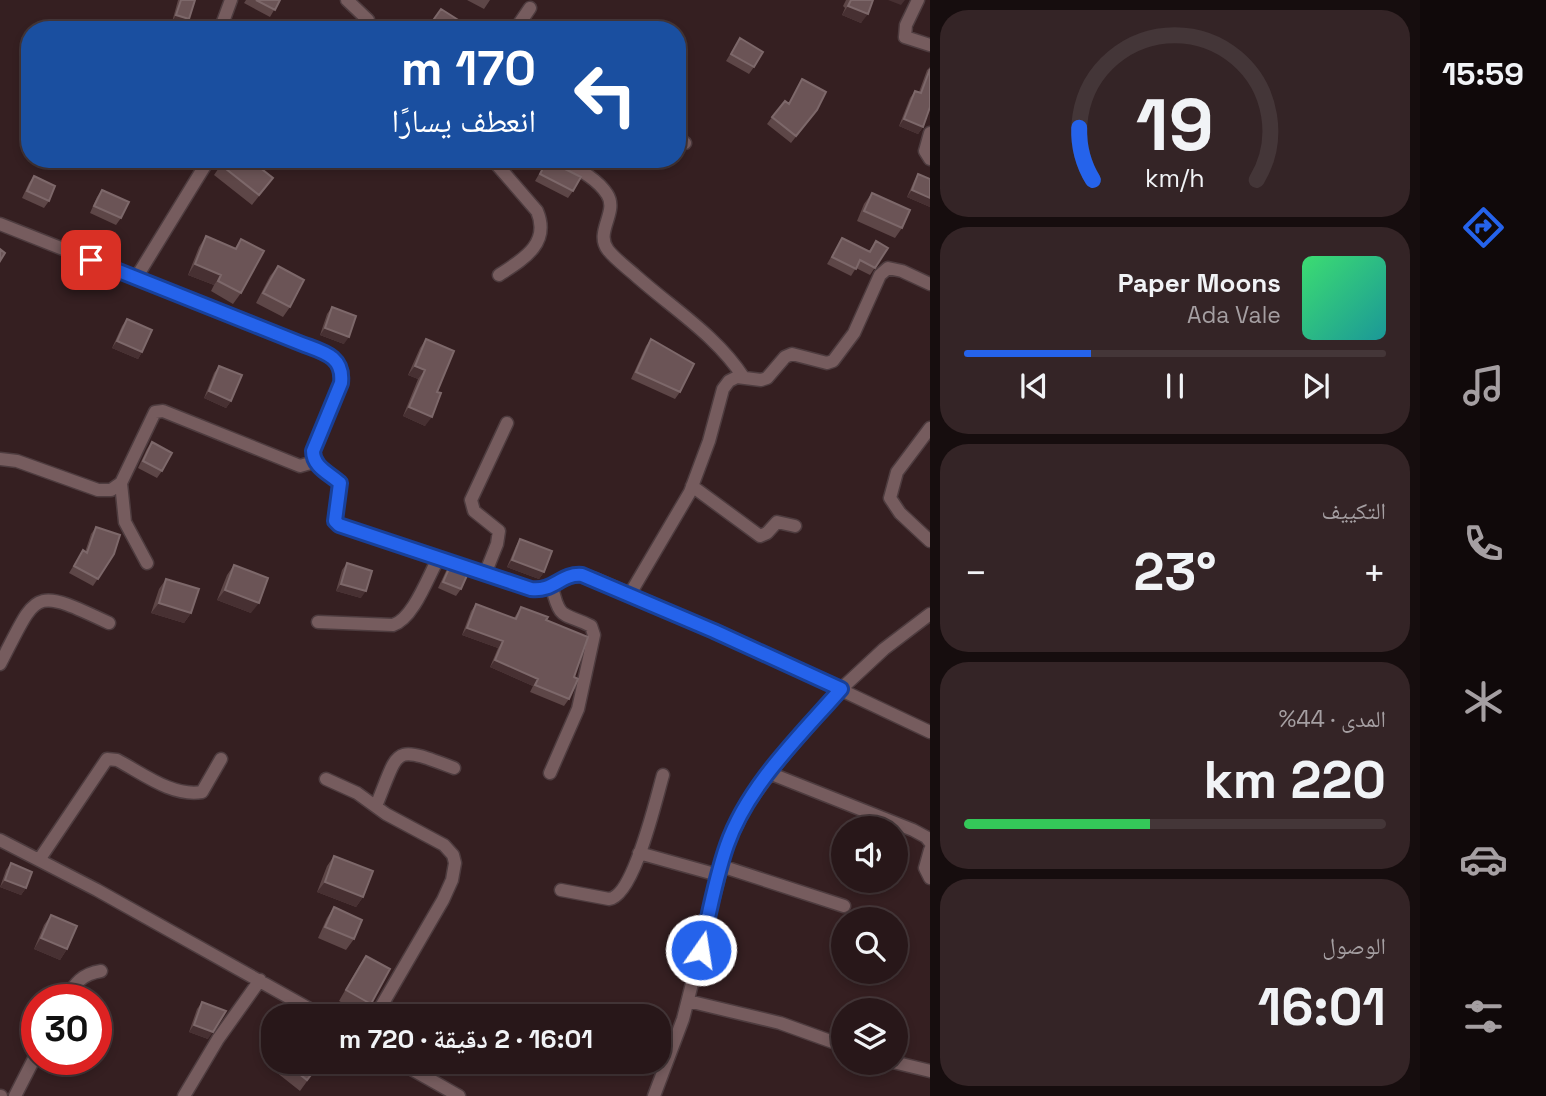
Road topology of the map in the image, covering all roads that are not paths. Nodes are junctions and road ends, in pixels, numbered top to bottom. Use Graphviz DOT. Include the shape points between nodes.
graph roads {
  1 [pos="231,0"];
  2 [pos="348,0"];
  3 [pos="918,0"];
  4 [pos="530,8"];
  5 [pos="223,21"];
  6 [pos="368,21"];
  7 [pos="521,21"];
  8 [pos="930,45"];
  9 [pos="930,133"];
  10 [pos="930,159"];
  11 [pos="203,168"];
  12 [pos="500,168"];
  13 [pos="576,168"];
  14 [pos="0,224"];
  15 [pos="499,275"];
  16 [pos="136,278"];
  17 [pos="930,284"];
  18 [pos="744,378"];
  19 [pos="507,423"];
  20 [pos="930,428"];
  21 [pos="0,459"];
  22 [pos="314,462"];
  23 [pos="121,483"];
  24 [pos="692,486"];
  25 [pos="795,526"];
  26 [pos="930,541"];
  27 [pos="438,559"];
  28 [pos="147,563"];
  29 [pos="485,574"];
  30 [pos="552,587"];
  31 [pos="630,594"];
  32 [pos="930,614"];
  33 [pos="318,622"];
  34 [pos="108,624"];
  35 [pos="0,664"];
  36 [pos="841,689"];
  37 [pos="930,732"];
  38 [pos="221,758"];
  39 [pos="454,768"];
  40 [pos="550,773"];
  41 [pos="769,773"];
  42 [pos="663,775"];
  43 [pos="326,779"];
  44 [pos="376,806"];
  45 [pos="0,840"];
  46 [pos="930,842"];
  47 [pos="930,850"];
  48 [pos="639,853"];
  49 [pos="39,860"];
  50 [pos="719,871"];
  51 [pos="930,878"];
  52 [pos="561,890"];
  53 [pos="844,906"];
  54 [pos="101,971"];
  55 [pos="260,980"];
  56 [pos="76,984"];
  57 [pos="688,1001"];
  58 [pos="302,1004"];
  59 [pos="383,1004"];
  60 [pos="831,1041"];
  61 [pos="908,1066"];
  62 [pos="930,1071"];
  63 [pos="420,1074"];
  64 [pos="26,1075"];
  65 [pos="15,1096"];
  66 [pos="184,1096"];
  67 [pos="459,1096"];
  68 [pos="653,1096"];
  1 -- 5 [label="street"];
  2 -- 6 [label="street"];
  3 -- 8 [label="street" via="905,37"];
  4 -- 7 [label="street"];
  9 -- 10 [label="street" via="925,151"];
  11 -- 16 [label="street"];
  12 -- 15 [label="street" via="541,220 530,253"];
  13 -- 18 [label="street" via="609,196 603,236 608,250 715,341"];
  14 -- 16 [label="street"];
  16 -- 22 [label="street" via="333,359 342,372 341,383 313,451"];
  17 -- 18 [label="street" via="888,268 880,275 854,333 833,361 792,354 767,378"];
  18 -- 24 [label="street" via="733,378 723,389"];
  19 -- 29 [label="street" via="471,500 474,511 499,531"];
  20 -- 26 [label="street" via="897,472 890,498"];
  21 -- 23 [label="street" via="98,490 111,490"];
  22 -- 23 [label="street" via="300,466 159,411 151,418"];
  22 -- 27 [label="street" via="340,483 335,521 339,525"];
  23 -- 28 [label="street" via="125,522"];
  24 -- 25 [label="street" via="760,536 777,522"];
  24 -- 31 [label="street"];
  27 -- 29 [label="street"];
  27 -- 33 [label="street" via="399,623"];
  29 -- 30 [label="street" via="531,589"];
  30 -- 31 [label="street" via="570,575 582,575"];
  30 -- 40 [label="street" via="559,610 591,626 594,635 578,709"];
  31 -- 36 [label="street"];
  32 -- 36 [label="street"];
  34 -- 35 [label="street" via="62,601 36,602"];
  36 -- 37 [label="street"];
  36 -- 41 [label="street"];
  38 -- 49 [label="street" via="208,785 194,794 176,790 117,760 107,760"];
  39 -- 44 [label="street" via="404,753 395,760"];
  41 -- 46 [label="street" via="913,830"];
  41 -- 50 [label="street" via="735,826"];
  42 -- 48 [label="street"];
  43 -- 44 [label="street"];
  44 -- 59 [label="street" via="439,841 455,863 443,900"];
  45 -- 49 [label="street"];
  47 -- 51 [label="street" via="925,868"];
  48 -- 50 [label="street"];
  48 -- 52 [label="street" via="623,890 614,898"];
  49 -- 55 [label="street"];
  50 -- 53 [label="street"];
  50 -- 57 [label="street"];
  54 -- 56 [label="street" via="89,973"];
  55 -- 58 [label="street"];
  55 -- 66 [label="street"];
  57 -- 60 [label="street" via="780,1023"];
  57 -- 68 [label="street"];
  61 -- 62 [label="street"];
  63 -- 67 [label="street"];
  64 -- 65 [label="street"];
}
